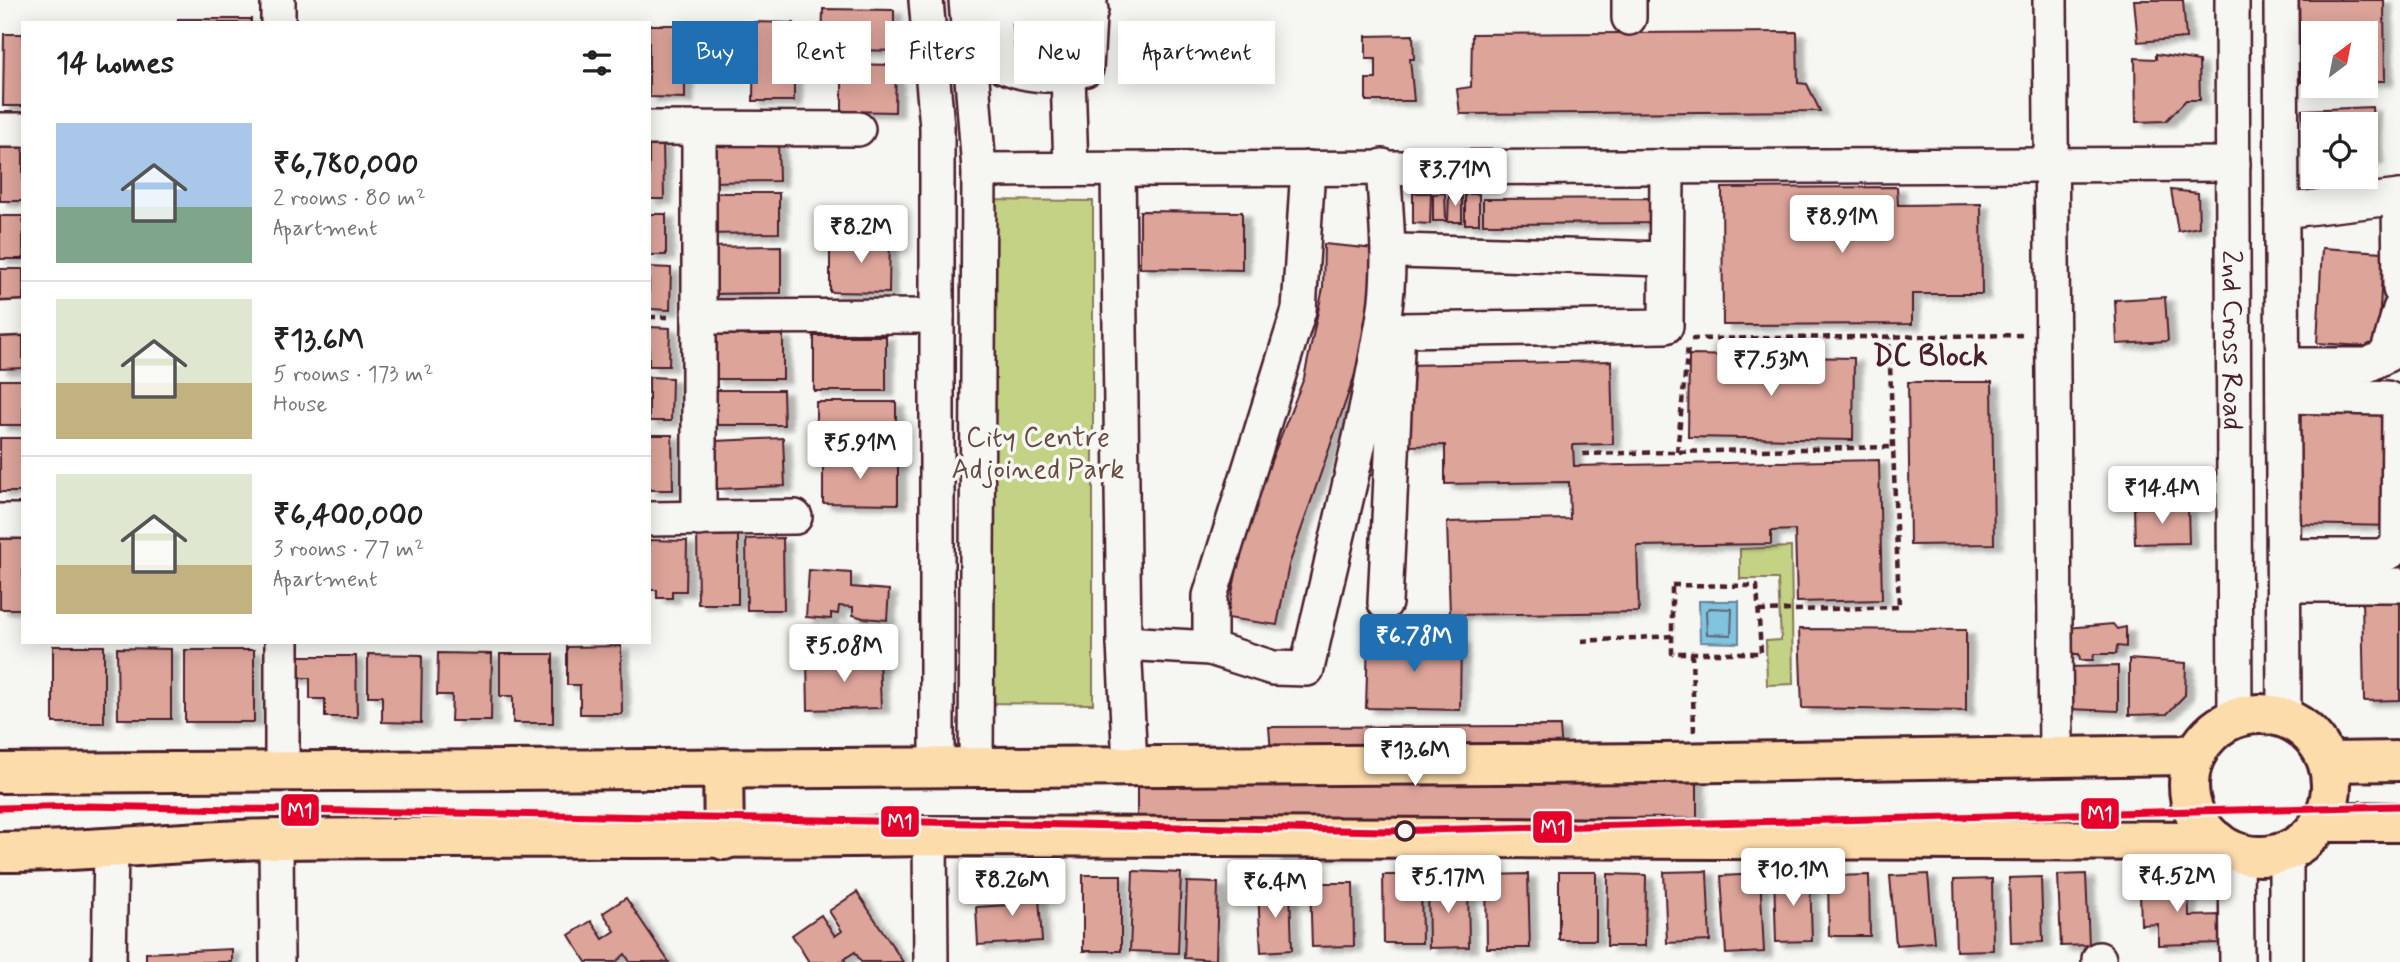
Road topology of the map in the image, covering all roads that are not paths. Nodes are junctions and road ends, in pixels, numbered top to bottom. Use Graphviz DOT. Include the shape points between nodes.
graph roads {
  1 [pos="278,0"];
  2 [pos="926,0"];
  3 [pos="2050,0"];
  4 [pos="2232,0"];
  5 [pos="2281,0"];
  6 [pos="984,2"];
  7 [pos="1091,5"];
  8 [pos="278,21"];
  9 [pos="1014,68"];
  10 [pos="1068,84"];
  11 [pos="651,128"];
  12 [pos="699,128"];
  13 [pos="858,129"];
  14 [pos="0,130"];
  15 [pos="21,130"];
  16 [pos="2053,164"];
  17 [pos="2233,164"];
  18 [pos="1391,166"];
  19 [pos="1667,167"];
  20 [pos="1308,168"];
  21 [pos="1071,169"];
  22 [pos="979,170"];
  23 [pos="1118,170"];
  24 [pos="2400,197"];
  25 [pos="2282,211"];
  26 [pos="937,223"];
  27 [pos="979,223"];
  28 [pos="1399,251"];
  29 [pos="1664,259"];
  30 [pos="2400,289"];
  31 [pos="2400,310"];
  32 [pos="937,316"];
  33 [pos="699,317"];
  34 [pos="0,318"];
  35 [pos="21,318"];
  36 [pos="1398,330"];
  37 [pos="2283,380"];
  38 [pos="795,517"];
  39 [pos="651,519"];
  40 [pos="699,519"];
  41 [pos="0,521"];
  42 [pos="21,521"];
  43 [pos="2284,570"];
  44 [pos="2400,585"];
  45 [pos="1385,603"];
  46 [pos="1124,643"];
  47 [pos="282,644"];
  48 [pos="1210,648"];
  49 [pos="2284,718"];
  50 [pos="2235,720"];
  51 [pos="2198,751"];
  52 [pos="2056,755"];
  53 [pos="2400,761"];
  54 [pos="2328,762"];
  55 [pos="1130,765"];
  56 [pos="976,766"];
  57 [pos="937,767"];
  58 [pos="723,768"];
  59 [pos="282,770"];
  60 [pos="0,773"];
  61 [pos="2400,821"];
  62 [pos="2322,822"];
  63 [pos="930,836"];
  64 [pos="276,839"];
  65 [pos="724,840"];
  66 [pos="2226,847"];
  67 [pos="111,849"];
  68 [pos="2286,851"];
  69 [pos="0,852"];
  70 [pos="109,962"];
  71 [pos="277,962"];
  72 [pos="931,962"];
  73 [pos="2237,962"];
  74 [pos="2286,962"];
  1 -- 8 [label="street"];
  2 -- 26 [label="street" via="937,127"];
  3 -- 16 [label="street"];
  4 -- 17 [label="street, 2nd Cross Road"];
  5 -- 25 [label="street"];
  6 -- 7 [label="street"];
  6 -- 9 [label="street" via="998,57 1004,66"];
  6 -- 22 [label="street"];
  10 -- 21 [label="street"];
  11 -- 12 [label="street"];
  12 -- 13 [label="street"];
  12 -- 33 [label="street"];
  14 -- 15 [label="street"];
  16 -- 17 [label="street"];
  16 -- 19 [label="street"];
  16 -- 52 [label="street"];
  17 -- 50 [label="street, 2nd Cross Road"];
  18 -- 19 [label="street"];
  18 -- 20 [label="street"];
  18 -- 28 [label="street"];
  18 -- 48 [label="street" via="1384,314 1307,669 1273,668"];
  19 -- 29 [label="street"];
  20 -- 23 [label="street"];
  20 -- 48 [label="street" via="1299,310 1210,596"];
  21 -- 22 [label="street"];
  21 -- 23 [label="street"];
  22 -- 27 [label="street"];
  23 -- 46 [label="street"];
  24 -- 25 [label="street"];
  24 -- 30 [label="street"];
  25 -- 37 [label="street"];
  26 -- 27 [label="street"];
  26 -- 32 [label="street"];
  27 -- 56 [label="street"];
  28 -- 29 [label="street"];
  28 -- 36 [label="street"];
  29 -- 36 [label="street" via="1666,326"];
  31 -- 37 [label="street" via="2388,355 2368,365"];
  32 -- 33 [label="street"];
  32 -- 57 [label="street"];
  33 -- 40 [label="street"];
  34 -- 35 [label="street"];
  36 -- 45 [label="street"];
  37 -- 43 [label="street"];
  37 -- 43 [label="street" via="2387,398 2396,402 2399,412 2398,544 2380,556"];
  38 -- 40 [label="street"];
  39 -- 40 [label="street"];
  41 -- 42 [label="street"];
  43 -- 44 [label="street"];
  43 -- 49 [label="street"];
  46 -- 48 [label="street"];
  46 -- 55 [label="street"];
  47 -- 59 [label="street"];
  49 -- 50 [label="main road" via="2249,714"];
  49 -- 54 [label="main road" via="2312,735"];
  50 -- 51 [label="main road" via="2219,726"];
  51 -- 52 [label="main road" via="2184,755"];
  51 -- 66 [label="main road" via="2189,785 2198,820"];
  52 -- 55 [label="main road"];
  53 -- 54 [label="main road"];
  54 -- 62 [label="main road" via="2333,784"];
  55 -- 56 [label="main road"];
  56 -- 57 [label="main road"];
  57 -- 58 [label="main road"];
  58 -- 59 [label="main road"];
  58 -- 65 [label="main road"];
  59 -- 60 [label="main road"];
  61 -- 62 [label="main road"];
  62 -- 68 [label="main road" via="2305,842"];
  63 -- 65 [label="main road"];
  63 -- 66 [label="main road"];
  63 -- 72 [label="street"];
  64 -- 65 [label="main road"];
  64 -- 67 [label="main road"];
  64 -- 71 [label="street"];
  66 -- 68 [label="main road" via="2257,857"];
  66 -- 73 [label="street"];
  67 -- 69 [label="main road"];
  67 -- 70 [label="street"];
  68 -- 74 [label="street"];
}
